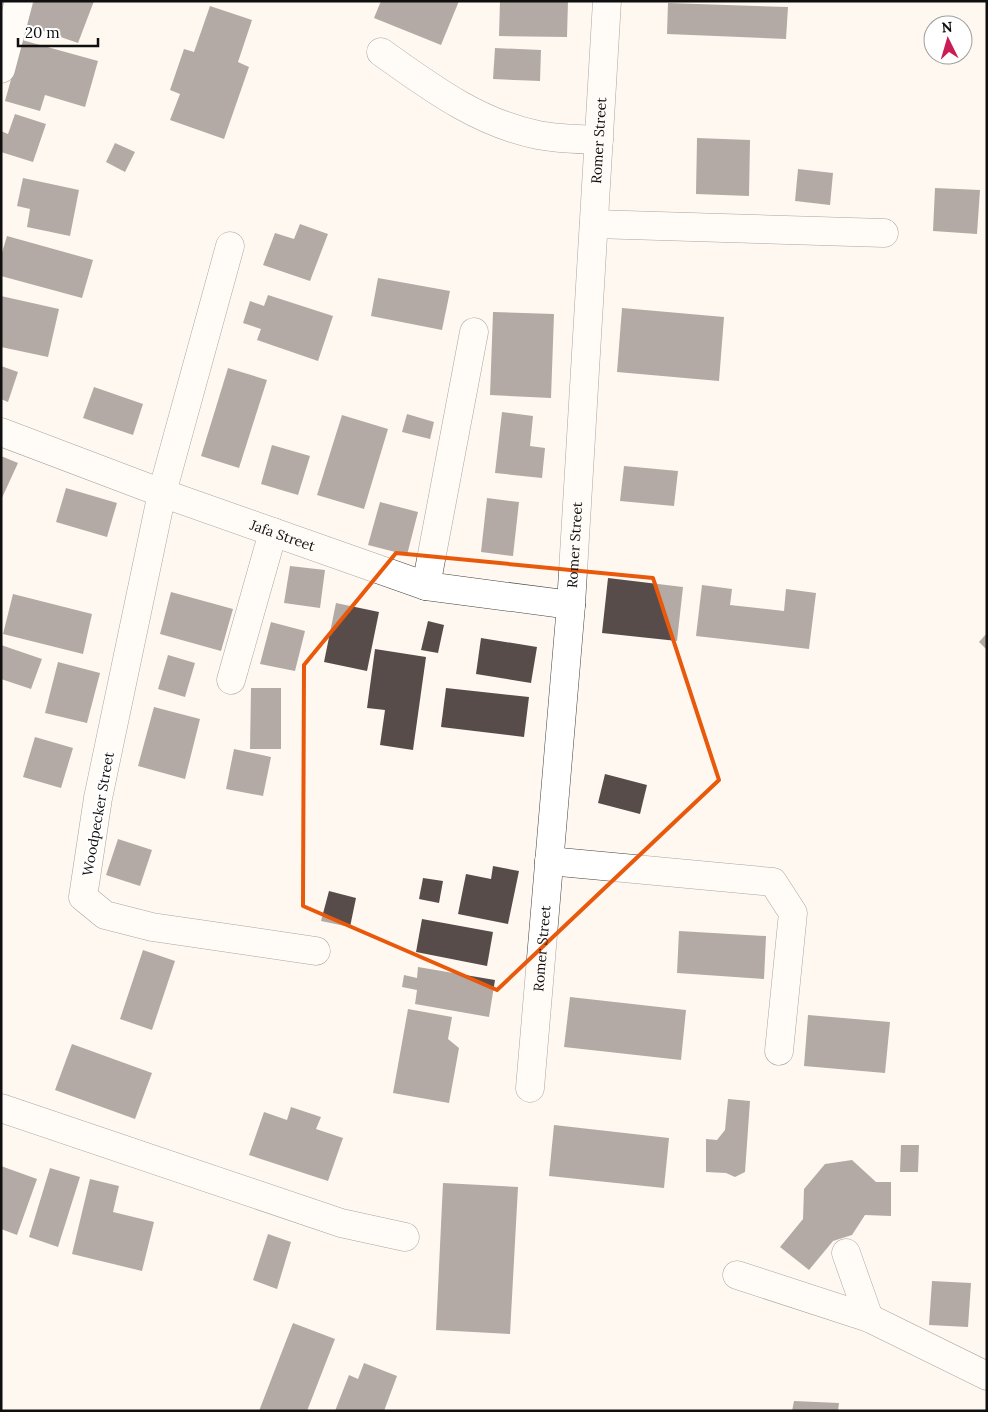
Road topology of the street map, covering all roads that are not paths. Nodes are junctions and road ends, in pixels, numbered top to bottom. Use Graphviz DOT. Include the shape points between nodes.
graph roads {
  1 [pos="19,1"];
  2 [pos="608,1"];
  3 [pos="6,33"];
  4 [pos="381,52"];
  5 [pos="1,69"];
  6 [pos="599,140"];
  7 [pos="594,224"];
  8 [pos="884,233"];
  9 [pos="230,246"];
  10 [pos="474,332"];
  11 [pos="1,432"];
  12 [pos="162,493"];
  13 [pos="273,532"];
  14 [pos="426,586"];
  15 [pos="571,605"];
  16 [pos="231,680"];
  17 [pos="549,861"];
  18 [pos="316,951"];
  19 [pos="779,1051"];
  20 [pos="530,1088"];
  21 [pos="1,1108"];
  22 [pos="404,1237"];
  23 [pos="846,1254"];
  24 [pos="737,1275"];
  25 [pos="869,1318"];
  26 [pos="987,1376"];
  1 -- 3 [label="street"];
  2 -- 6 [label="street, Romer Street"];
  3 -- 5 [label="street"];
  4 -- 6 [label="street" via="440,94 492,123 539,136"];
  6 -- 7 [label="street, Romer Street"];
  7 -- 8 [label="street"];
  7 -- 15 [label="street, Romer Street"];
  9 -- 12 [label="street"];
  10 -- 14 [label="street"];
  11 -- 12 [label="street, Jafa Street"];
  12 -- 13 [label="street, Jafa Street"];
  12 -- 18 [label="street, Woodpecker Street" via="98,798 83,897 105,915 152,927"];
  13 -- 14 [label="street, Jafa Street"];
  13 -- 16 [label="street"];
  14 -- 15 [label="street, Jafa Street"];
  15 -- 17 [label="street, Romer Street"];
  17 -- 19 [label="street" via="773,882 793,913"];
  17 -- 20 [label="street, Romer Street"];
  21 -- 22 [label="street" via="341,1223"];
  23 -- 25 [label="street"];
  24 -- 25 [label="street"];
  25 -- 26 [label="street"];
}
